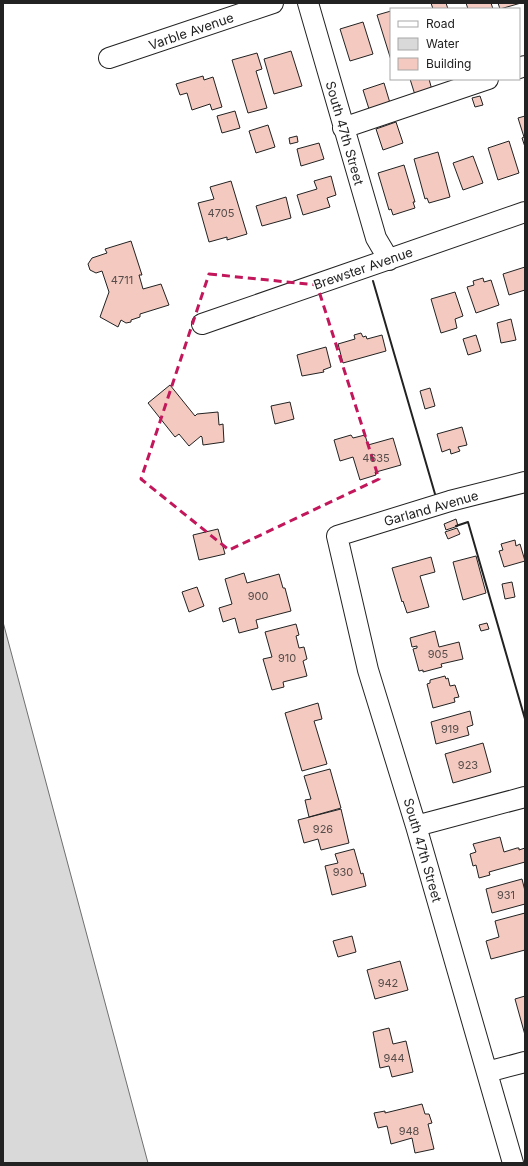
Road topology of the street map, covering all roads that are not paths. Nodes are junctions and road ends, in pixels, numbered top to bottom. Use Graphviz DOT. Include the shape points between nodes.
graph roads {
  1 [pos="273,3"];
  2 [pos="308,3"];
  3 [pos="109,58"];
  4 [pos="485,80"];
  5 [pos="343,128"];
  6 [pos="525,212"];
  7 [pos="389,260"];
  8 [pos="202,324"];
  9 [pos="525,482"];
  10 [pos="337,536"];
  11 [pos="525,798"];
  12 [pos="416,826"];
  13 [pos="525,1062"];
  14 [pos="487,1072"];
  15 [pos="513,1163"];
  1 -- 3 [label="street, Varble Avenue"];
  2 -- 5 [label="street, South 47th Street"];
  4 -- 5 [label="street"];
  5 -- 7 [label="street, South 47th Street" via="376,238"];
  6 -- 7 [label="street, Brewster Avenue"];
  7 -- 8 [label="street, Brewster Avenue"];
  9 -- 10 [label="street, Garland Avenue"];
  10 -- 12 [label="street, South 47th Street" via="368,670"];
  11 -- 12 [label="street"];
  12 -- 14 [label="street, South 47th Street"];
  13 -- 14 [label="street"];
  14 -- 15 [label="street, South 47th Street"];
}
